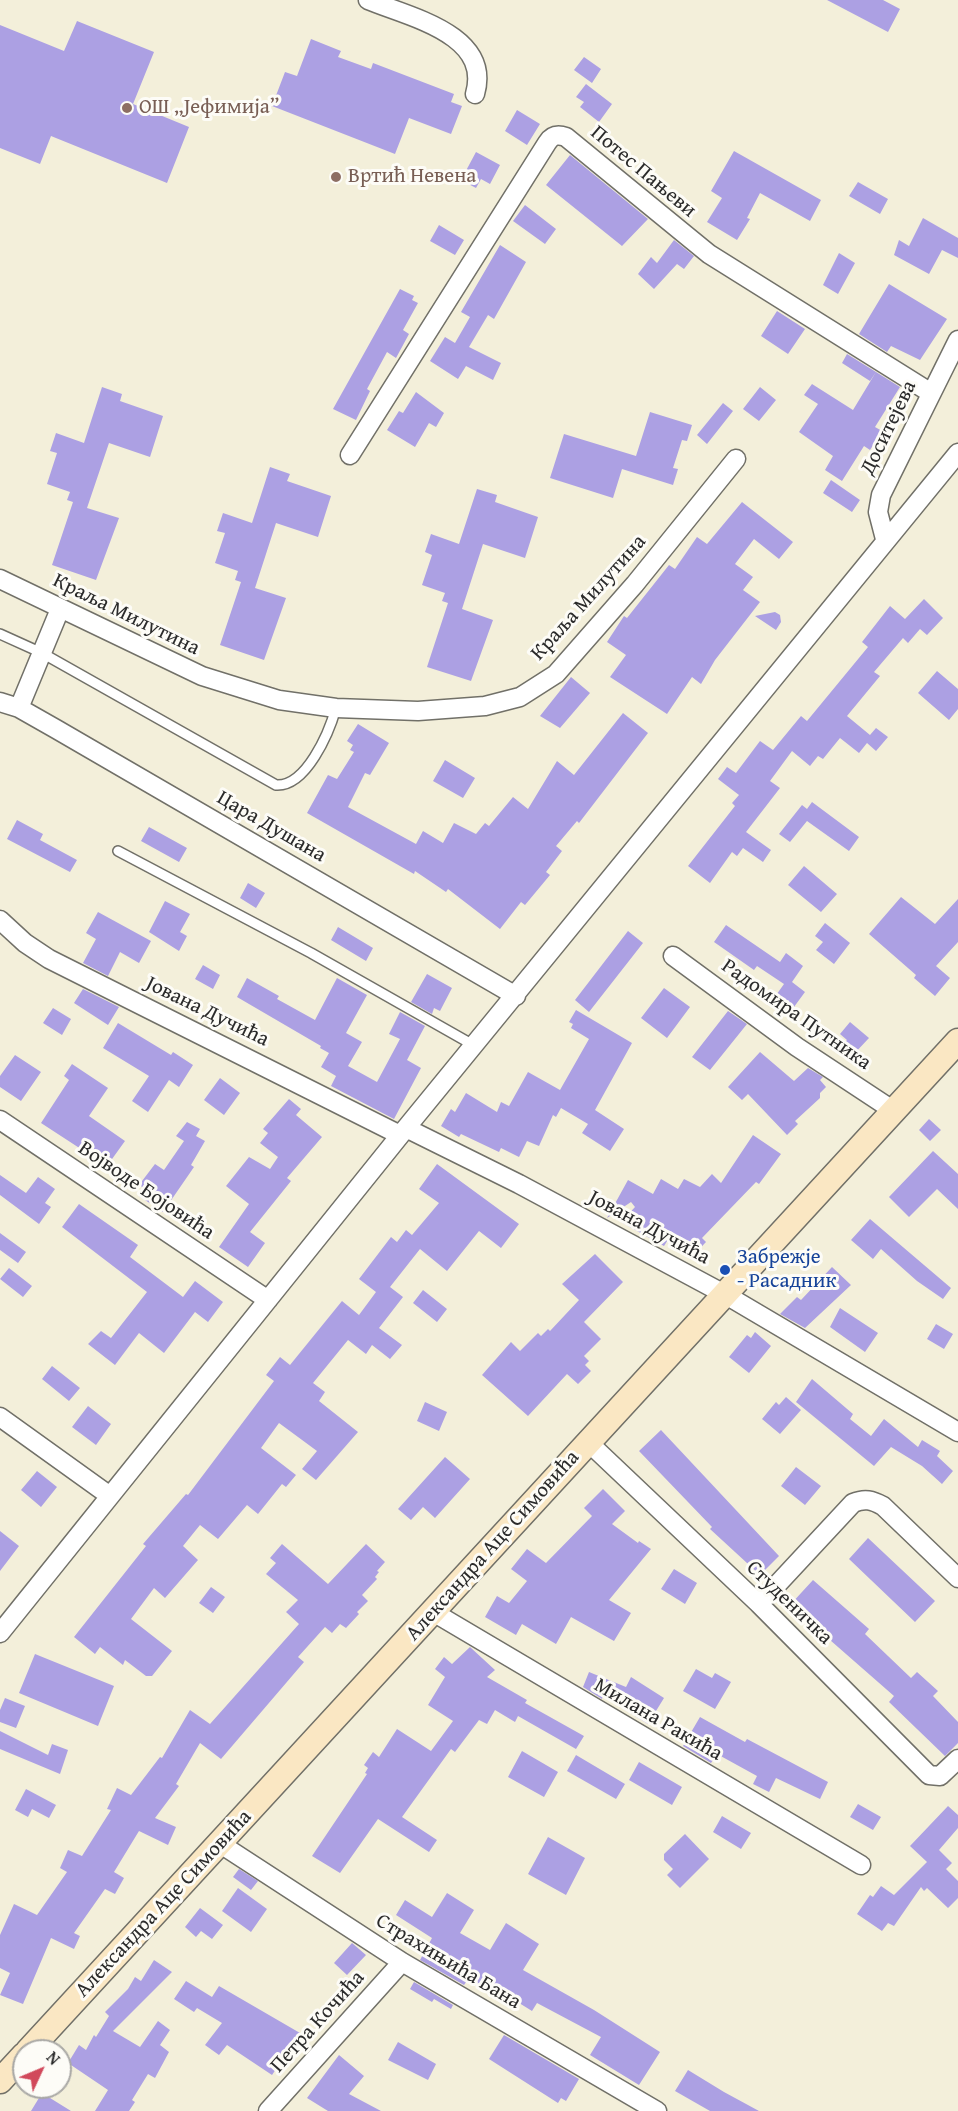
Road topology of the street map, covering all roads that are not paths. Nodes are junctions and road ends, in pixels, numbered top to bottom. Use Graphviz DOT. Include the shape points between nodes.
graph roads {
  1 [pos="368,0"];
  2 [pos="475,94"];
  3 [pos="958,340"];
  4 [pos="931,393"];
  5 [pos="958,453"];
  6 [pos="350,455"];
  7 [pos="736,459"];
  8 [pos="885,539"];
  9 [pos="0,579"];
  10 [pos="60,609"];
  11 [pos="0,633"];
  12 [pos="42,653"];
  13 [pos="0,702"];
  14 [pos="19,708"];
  15 [pos="336,708"];
  16 [pos="118,851"];
  17 [pos="0,920"];
  18 [pos="673,956"];
  19 [pos="516,996"];
  20 [pos="958,1041"];
  21 [pos="476,1046"];
  22 [pos="894,1111"];
  23 [pos="0,1120"];
  24 [pos="403,1131"];
  25 [pos="726,1295"];
  26 [pos="268,1300"];
  27 [pos="0,1417"];
  28 [pos="958,1432"];
  29 [pos="587,1441"];
  30 [pos="110,1496"];
  31 [pos="958,1578"];
  32 [pos="759,1604"];
  33 [pos="433,1612"];
  34 [pos="0,1633"];
  35 [pos="958,1759"];
  36 [pos="219,1843"];
  37 [pos="861,1865"];
  38 [pos="402,1962"];
  39 [pos="39,2039"];
  40 [pos="12,2068"];
  41 [pos="0,2081"];
  42 [pos="268,2111"];
  43 [pos="657,2111"];
  1 -- 2 [label="street" via="455,36 475,61"];
  3 -- 4 [label="street, Доситејева"];
  4 -- 6 [label="street, Потес Пањеви" via="709,254 566,136 558,135 547,143"];
  4 -- 8 [label="street, Доситејева" via="881,495 878,512"];
  5 -- 8 [label="street"];
  7 -- 15 [label="street, Краља Милутина" via="556,674 520,697 485,706 418,711"];
  8 -- 19 [label="street"];
  9 -- 10 [label="street, Краља Милутина"];
  10 -- 12 [label="street"];
  10 -- 15 [label="street, Краља Милутина" via="202,676 279,700"];
  11 -- 12 [label="lane"];
  12 -- 14 [label="street"];
  12 -- 15 [label="lane" via="276,786 297,780 326,736"];
  13 -- 14 [label="street, Цара Душана"];
  14 -- 19 [label="street, Цара Душана"];
  16 -- 21 [label="lane"];
  17 -- 24 [label="street, Јована Дучића" via="25,944 49,958"];
  18 -- 22 [label="street, Радомира Путника" via="796,1047"];
  19 -- 21 [label="street"];
  20 -- 22 [label="street, Александра Аце Симовића"];
  21 -- 24 [label="street"];
  22 -- 25 [label="street, Александра Аце Симовића"];
  23 -- 26 [label="street, Војводе Бојовића"];
  24 -- 25 [label="street, Јована Дучића" via="519,1184"];
  24 -- 26 [label="street"];
  25 -- 28 [label="street, Јована Дучића"];
  25 -- 29 [label="street, Александра Аце Симовића"];
  26 -- 30 [label="street"];
  27 -- 30 [label="street"];
  29 -- 32 [label="street, Студеничка"];
  29 -- 33 [label="street, Александра Аце Симовића"];
  30 -- 34 [label="street"];
  31 -- 32 [label="street" via="883,1506 861,1500 853,1503"];
  32 -- 35 [label="street, Студеничка" via="929,1774 940,1776"];
  33 -- 36 [label="street, Александра Аце Симовића"];
  33 -- 37 [label="street, Милана Ракића"];
  36 -- 38 [label="street, Страхињића Бана"];
  36 -- 39 [label="street, Александра Аце Симовића"];
  38 -- 42 [label="street, Петра Кочића"];
  38 -- 43 [label="street, Страхињића Бана"];
  40 -- 41 [label="street"];
}
